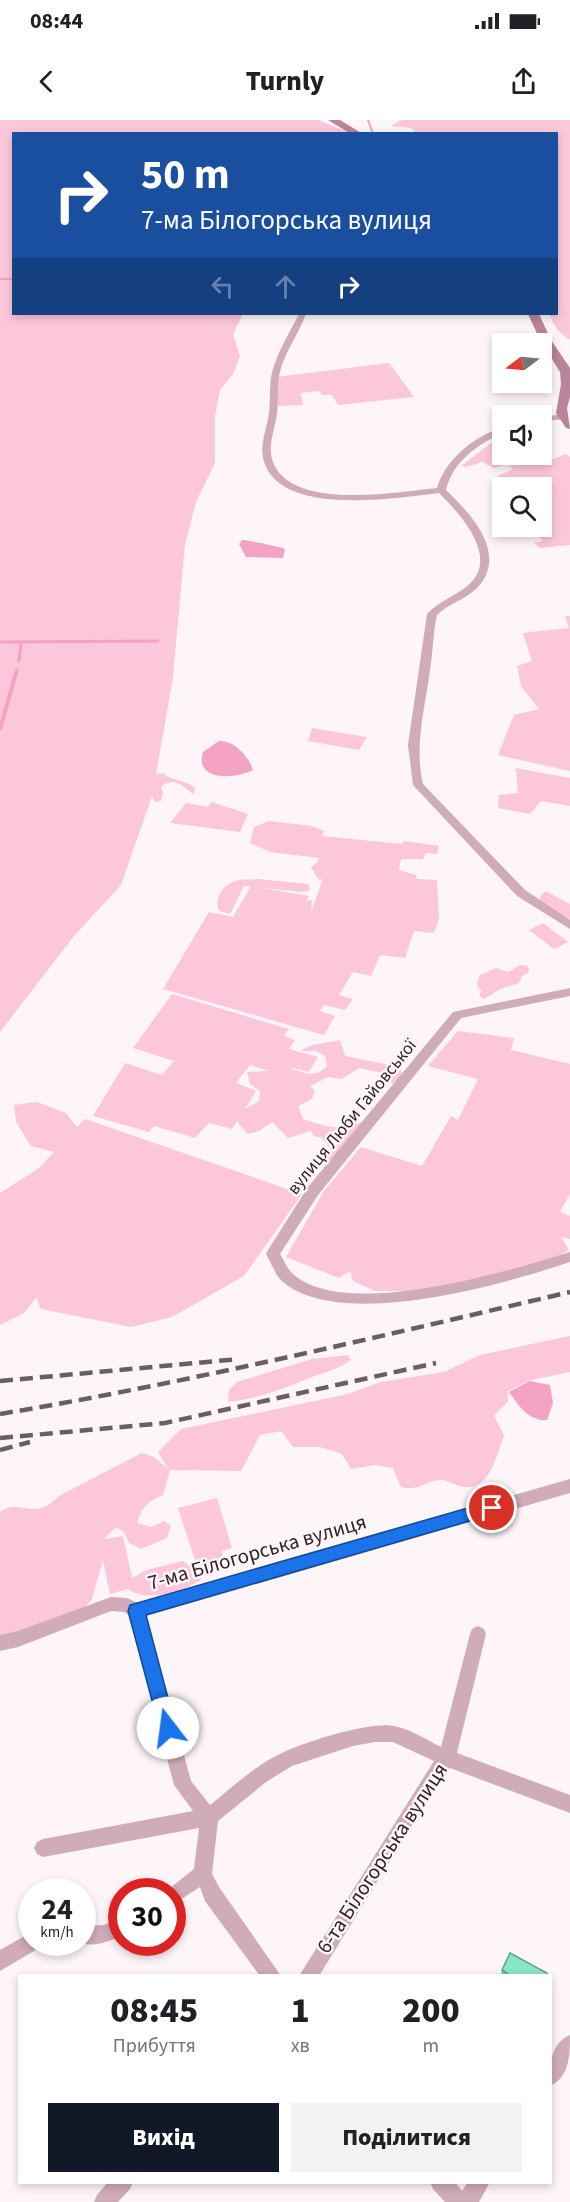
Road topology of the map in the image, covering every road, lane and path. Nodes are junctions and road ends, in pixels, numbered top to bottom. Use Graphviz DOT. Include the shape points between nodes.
graph roads {
  1 [pos="333,120"];
  2 [pos="355,132"];
  3 [pos="302,315"];
  4 [pos="534,315"];
  5 [pos="566,421"];
  6 [pos="492,437"];
  7 [pos="441,490"];
  8 [pos="570,925"];
  9 [pos="570,992"];
  10 [pos="570,1257"];
  11 [pos="570,1486"];
  12 [pos="136,1611"];
  13 [pos="478,1634"];
  14 [pos="0,1643"];
  15 [pos="447,1758"];
  16 [pos="570,1804"];
  17 [pos="209,1817"];
  18 [pos="43,1848"];
  19 [pos="203,1874"];
  20 [pos="186,1886"];
  21 [pos="18,1950"];
  22 [pos="0,1961"];
  23 [pos="271,1974"];
  24 [pos="309,1974"];
  25 [pos="570,2045"];
  26 [pos="552,2073"];
  27 [pos="121,2184"];
  28 [pos="442,2184"];
  29 [pos="479,2184"];
  30 [pos="104,2202"];
  31 [pos="459,2202"];
  32 [pos="466,2202"];
  1 -- 2 [label="street"];
  3 -- 7 [label="street" via="286,342 271,390 273,412 267,443 275,476 316,494 343,498"];
  4 -- 5 [label="street" via="564,367 566,390 560,408"];
  6 -- 7 [label="street" via="453,463 443,478"];
  7 -- 8 [label="street" via="471,526 485,551 486,567 475,585 432,614 414,734 418,785 521,893"];
  9 -- 10 [label="street, вулиця Люби Гайовської" via="457,1015 313,1191 273,1254 288,1278 302,1286 359,1299 469,1286"];
  11 -- 12 [label="street, 7-ма Білогорська вулиця"];
  12 -- 14 [label="street" via="127,1605 111,1604"];
  12 -- 17 [label="street, 7-ма Білогорська вулиця" via="183,1785"];
  13 -- 15 [label="street, 6-та Білогорська вулиця"];
  15 -- 16 [label="street"];
  15 -- 17 [label="street" via="394,1734 353,1738 287,1759"];
  15 -- 24 [label="street, 6-та Білогорська вулиця"];
  17 -- 18 [label="street"];
  17 -- 19 [label="street"];
  19 -- 20 [label="street"];
  19 -- 23 [label="street" via="212,1894"];
  21 -- 22 [label="street"];
  25 -- 26 [label="street"];
  27 -- 30 [label="street"];
  28 -- 31 [label="street"];
  29 -- 32 [label="street"];
}
